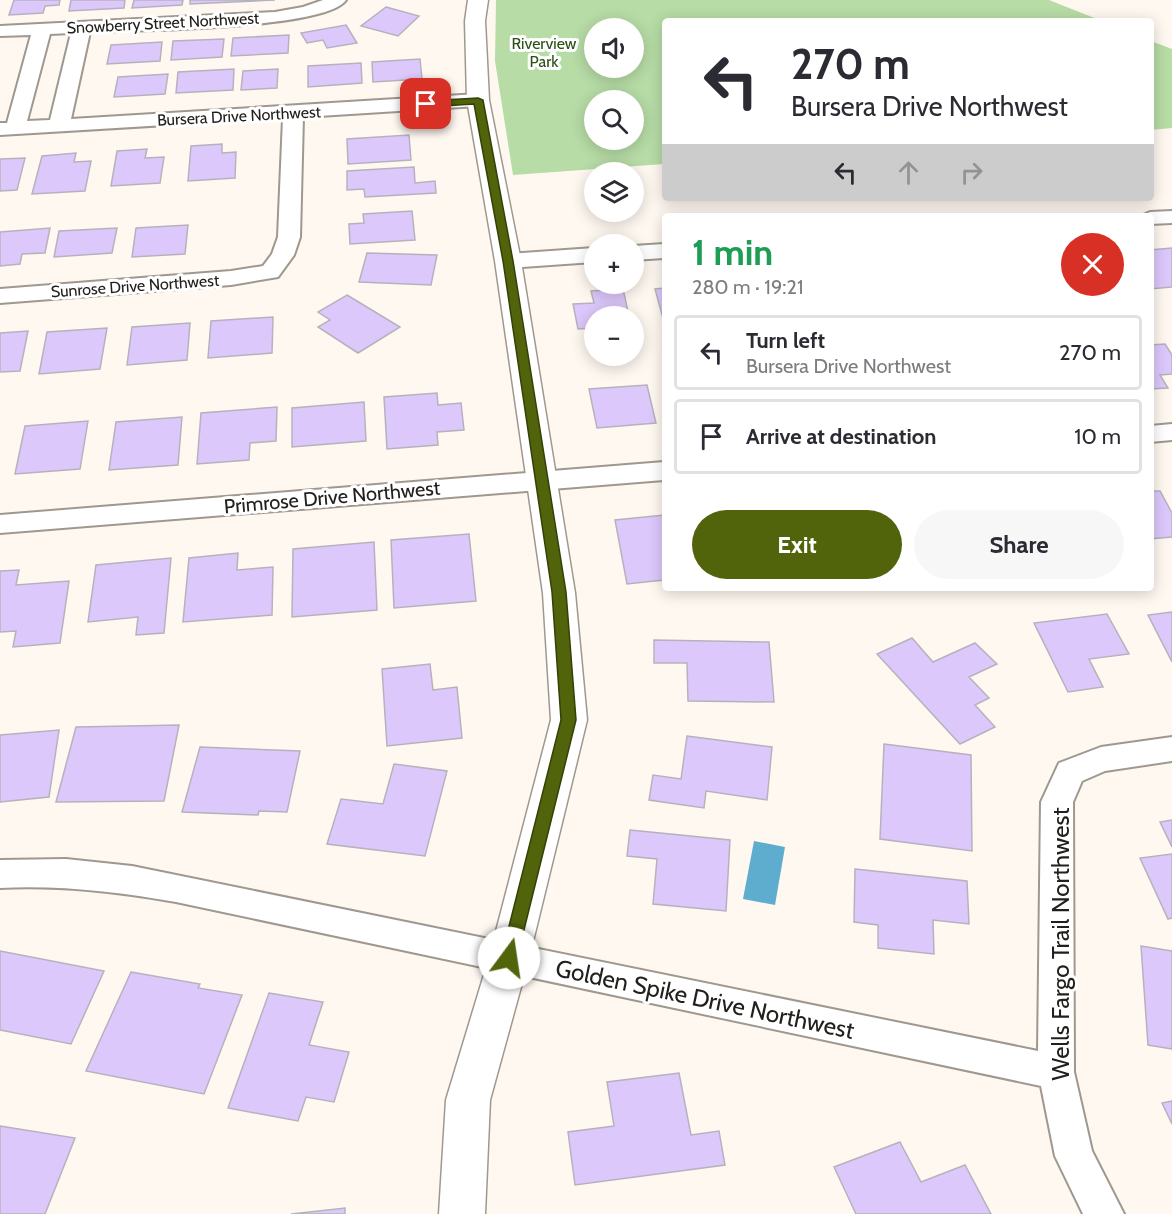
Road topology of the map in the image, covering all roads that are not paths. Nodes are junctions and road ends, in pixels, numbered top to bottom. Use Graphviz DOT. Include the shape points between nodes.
graph roads {
  1 [pos="478,0"];
  2 [pos="331,4"];
  3 [pos="82,27"];
  4 [pos="42,29"];
  5 [pos="0,32"];
  6 [pos="478,100"];
  7 [pos="293,113"];
  8 [pos="59,126"];
  9 [pos="8,129"];
  10 [pos="1172,217"];
  11 [pos="1154,218"];
  12 [pos="662,251"];
  13 [pos="644,252"];
  14 [pos="584,256"];
  15 [pos="508,261"];
  16 [pos="0,296"];
  17 [pos="1172,432"];
  18 [pos="1154,434"];
  19 [pos="662,471"];
  20 [pos="540,480"];
  21 [pos="0,524"];
  22 [pos="1172,749"];
  23 [pos="0,874"];
  24 [pos="509,958"];
  25 [pos="1056,1072"];
  26 [pos="462,1214"];
  27 [pos="1104,1214"];
  1 -- 6 [label="street"];
  2 -- 3 [label="street, Snowberry Street Northwest" via="303,14 275,17"];
  3 -- 4 [label="street, Snowberry Street Northwest"];
  3 -- 8 [label="street"];
  4 -- 5 [label="street, Snowberry Street Northwest"];
  4 -- 9 [label="street"];
  6 -- 7 [label="street, Bursera Drive Northwest"];
  6 -- 15 [label="street"];
  7 -- 8 [label="street, Bursera Drive Northwest"];
  7 -- 16 [label="street, Sunrose Drive Northwest" via="289,237 283,255 270,272"];
  8 -- 9 [label="street, Bursera Drive Northwest"];
  10 -- 11 [label="street"];
  12 -- 13 [label="street"];
  14 -- 15 [label="street"];
  15 -- 20 [label="street"];
  17 -- 18 [label="street"];
  19 -- 20 [label="street, Primrose Drive Northwest"];
  20 -- 21 [label="street, Primrose Drive Northwest"];
  20 -- 24 [label="street" via="559,592 569,720"];
  22 -- 25 [label="street, Wells Fargo Trail Northwest" via="1101,759 1070,772 1057,802"];
  23 -- 24 [label="street, Golden Spike Drive Northwest" via="38,871 108,876"];
  24 -- 25 [label="street, Golden Spike Drive Northwest"];
  24 -- 26 [label="street" via="468,1100"];
  25 -- 27 [label="street, Wells Fargo Trail Northwest" via="1074,1156"];
}
